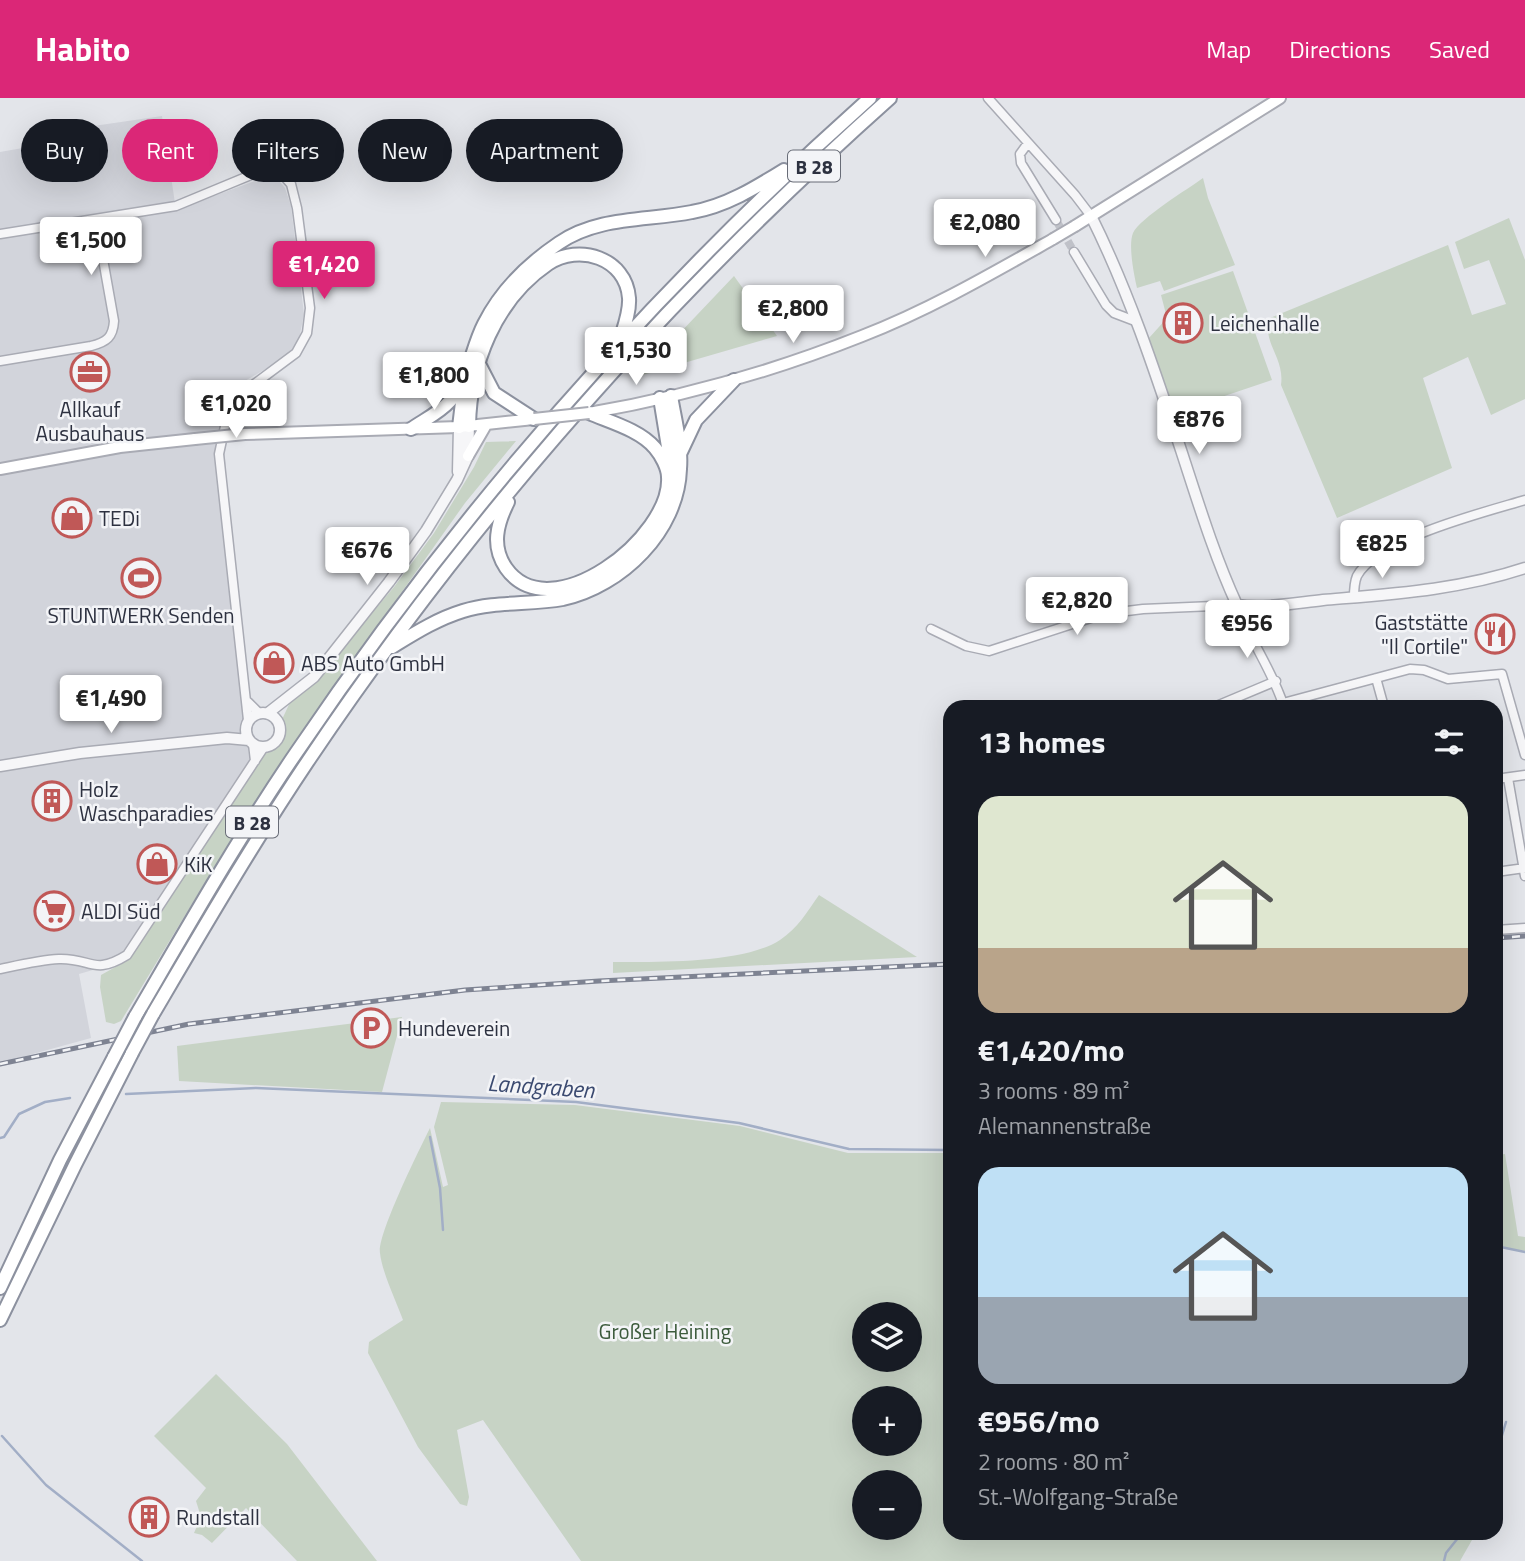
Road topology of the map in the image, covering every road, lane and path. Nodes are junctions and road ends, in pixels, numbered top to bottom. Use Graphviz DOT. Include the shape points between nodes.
graph roads {
  1 [pos="870,98"];
  2 [pos="890,98"];
  3 [pos="989,98"];
  4 [pos="1279,98"];
  5 [pos="1028,143"];
  6 [pos="799,161"];
  7 [pos="1091,216"];
  8 [pos="96,220"];
  9 [pos="1056,220"];
  10 [pos="0,234"];
  11 [pos="1074,251"];
  12 [pos="1135,321"];
  13 [pos="619,344"];
  14 [pos="0,361"];
  15 [pos="473,366"];
  16 [pos="734,380"];
  17 [pos="666,397"];
  18 [pos="589,413"];
  19 [pos="526,417"];
  20 [pos="486,425"];
  21 [pos="464,426"];
  22 [pos="411,429"];
  23 [pos="680,454"];
  24 [pos="468,456"];
  25 [pos="0,469"];
  26 [pos="668,477"];
  27 [pos="457,480"];
  28 [pos="518,481"];
  29 [pos="1525,499"];
  30 [pos="1525,568"];
  31 [pos="1354,598"];
  32 [pos="1237,605"];
  33 [pos="931,629"];
  34 [pos="386,651"];
  35 [pos="1376,678"];
  36 [pos="1276,681"];
  37 [pos="289,698"];
  38 [pos="1231,700"];
  39 [pos="1282,700"];
  40 [pos="1300,700"];
  41 [pos="1382,700"];
  42 [pos="248,702"];
  43 [pos="264,713"];
  44 [pos="278,722"];
  45 [pos="247,724"];
  46 [pos="227,738"];
  47 [pos="251,742"];
  48 [pos="264,747"];
  49 [pos="1525,755"];
  50 [pos="255,761"];
  51 [pos="0,766"];
  52 [pos="1525,775"];
  53 [pos="1503,778"];
  54 [pos="1508,778"];
  55 [pos="1524,871"];
  56 [pos="1503,872"];
  57 [pos="1525,928"];
  58 [pos="1503,930"];
  59 [pos="0,969"];
  60 [pos="0,1288"];
  61 [pos="0,1320"];
  1 -- 6 [label="highway, B 28"];
  2 -- 28 [label="highway, B 28" via="820,160 712,268 605,380"];
  3 -- 5 [label="street"];
  4 -- 7 [label="main road"];
  5 -- 7 [label="street"];
  5 -- 9 [label="street" via="1020,154 1021,163"];
  6 -- 13 [label="highway, B 28"];
  6 -- 15 [label="highway" via="723,204 691,213 612,222 562,241 512,281 483,325"];
  7 -- 12 [label="street"];
  7 -- 16 [label="main road, bridge" via="952,295 863,336"];
  8 -- 10 [label="street"];
  8 -- 14 [label="street" via="114,321 109,339"];
  8 -- 42 [label="street" via="176,206 274,170 291,184 310,308 307,333 296,353 233,406 218,458"];
  11 -- 12 [label="street" via="1106,305"];
  12 -- 32 [label="street"];
  13 -- 15 [label="highway" via="629,304 623,279 602,258 575,254 549,263 516,293"];
  13 -- 60 [label="highway, B 28, bridge" via="506,473 296,753 135,1017"];
  15 -- 19 [label="highway" via="494,393"];
  15 -- 21 [label="highway" via="460,407"];
  15 -- 22 [label="highway" via="451,400"];
  16 -- 17 [label="main road"];
  16 -- 23 [label="highway" via="696,420"];
  17 -- 18 [label="main road"];
  17 -- 23 [label="highway"];
  17 -- 26 [label="highway"];
  18 -- 19 [label="main road, bridge"];
  18 -- 26 [label="highway" via="648,441"];
  19 -- 20 [label="main road"];
  20 -- 21 [label="main road"];
  20 -- 24 [label="main road"];
  21 -- 22 [label="main road"];
  21 -- 24 [label="street"];
  21 -- 27 [label="street"];
  22 -- 25 [label="main road, bridge" via="246,434 120,447"];
  23 -- 34 [label="highway" via="678,490 671,510 652,541 620,573 562,599 466,610 427,626"];
  24 -- 27 [label="street"];
  26 -- 28 [label="highway" via="656,515 636,543 585,580 557,588 517,579 498,552 498,522"];
  27 -- 37 [label="street" via="426,531 334,654"];
  28 -- 34 [label="highway, B 28"];
  29 -- 31 [label="street" via="1401,543 1363,568 1355,580"];
  30 -- 31 [label="street" via="1460,587"];
  31 -- 32 [label="street"];
  32 -- 33 [label="street" via="1103,614 989,651"];
  32 -- 36 [label="street"];
  34 -- 61 [label="highway, B 28, bridge" via="308,761 153,1014"];
  35 -- 40 [label="street"];
  35 -- 41 [label="street"];
  35 -- 49 [label="street" via="1410,669 1448,679 1502,674"];
  36 -- 38 [label="street"];
  36 -- 39 [label="street"];
  37 -- 43 [label="street"];
  37 -- 44 [label="street"];
  42 -- 43 [label="street"];
  42 -- 45 [label="street"];
  43 -- 44 [label="street"];
  43 -- 45 [label="street"];
  44 -- 48 [label="street" via="278,738"];
  45 -- 46 [label="street"];
  45 -- 47 [label="street"];
  46 -- 47 [label="street"];
  46 -- 51 [label="street"];
  47 -- 48 [label="street"];
  47 -- 50 [label="street"];
  48 -- 50 [label="street"];
  50 -- 59 [label="street" via="127,955 103,967 64,959"];
  52 -- 54 [label="street"];
  53 -- 54 [label="street"];
  54 -- 55 [label="street"];
  55 -- 56 [label="street"];
  57 -- 58 [label="street"];
}
